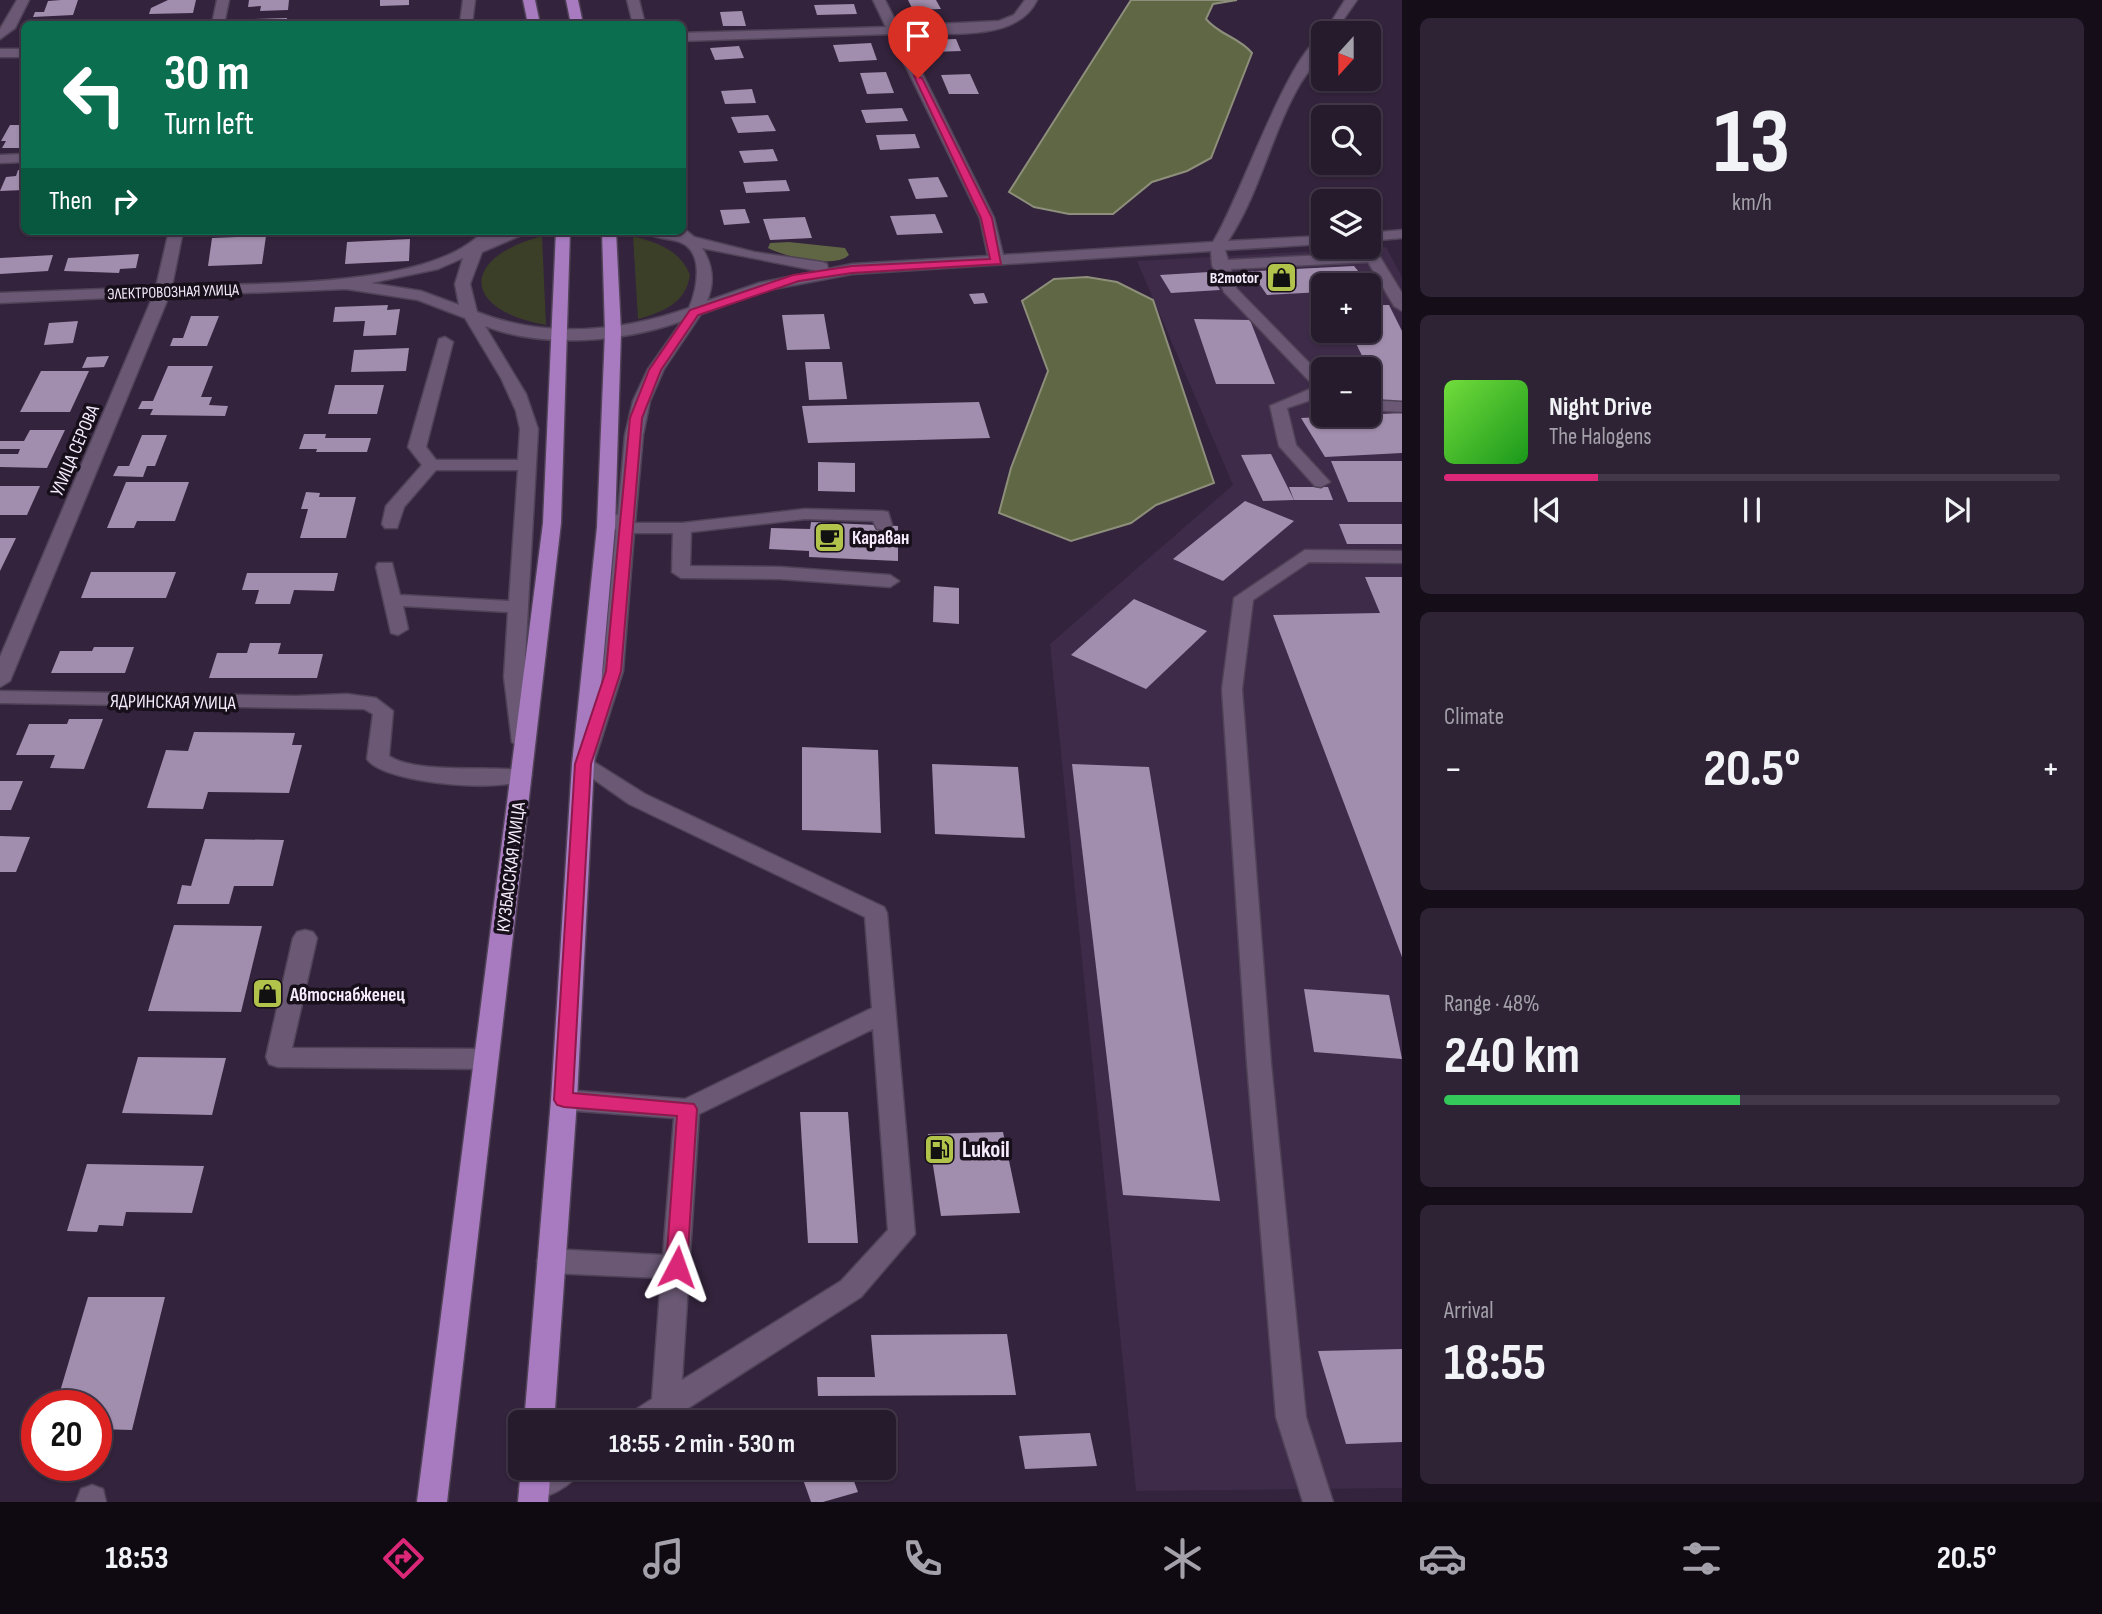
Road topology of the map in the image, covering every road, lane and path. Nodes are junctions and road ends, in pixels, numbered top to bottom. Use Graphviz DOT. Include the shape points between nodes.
graph roads {
  1 [pos="23,0"];
  2 [pos="223,0"];
  3 [pos="469,0"];
  4 [pos="529,0"];
  5 [pos="572,0"];
  6 [pos="633,0"];
  7 [pos="879,0"];
  8 [pos="1031,0"];
  9 [pos="1351,0"];
  10 [pos="219,21"];
  11 [pos="466,21"];
  12 [pos="533,21"];
  13 [pos="576,21"];
  14 [pos="638,21"];
  15 [pos="1336,21"];
  16 [pos="894,32"];
  17 [pos="0,35"];
  18 [pos="686,37"];
  19 [pos="0,53"];
  20 [pos="21,53"];
  21 [pos="1311,60"];
  22 [pos="21,158"];
  23 [pos="0,159"];
  24 [pos="1402,234"];
  25 [pos="175,235"];
  26 [pos="488,235"];
  27 [pos="512,235"];
  28 [pos="563,235"];
  29 [pos="609,235"];
  30 [pos="685,236"];
  31 [pos="1381,236"];
  32 [pos="1311,241"];
  33 [pos="480,246"];
  34 [pos="1217,247"];
  35 [pos="1311,257"];
  36 [pos="1374,259"];
  37 [pos="997,262"];
  38 [pos="1220,265"];
  39 [pos="852,269"];
  40 [pos="346,284"];
  41 [pos="163,291"];
  42 [pos="0,298"];
  43 [pos="1402,306"];
  44 [pos="472,313"];
  45 [pos="694,313"];
  46 [pos="613,332"];
  47 [pos="562,334"];
  48 [pos="445,342"];
  49 [pos="1311,375"];
  50 [pos="1311,393"];
  51 [pos="1381,406"];
  52 [pos="1402,407"];
  53 [pos="431,465"];
  54 [pos="527,465"];
  55 [pos="1321,482"];
  56 [pos="607,511"];
  57 [pos="391,524"];
  58 [pos="883,525"];
  59 [pos="625,527"];
  60 [pos="682,528"];
  61 [pos="1402,557"];
  62 [pos="385,567"];
  63 [pos="890,581"];
  64 [pos="392,600"];
  65 [pos="516,607"];
  66 [pos="398,629"];
  67 [pos="0,681"];
  68 [pos="0,697"];
  69 [pos="583,764"];
  70 [pos="522,766"];
  71 [pos="305,938"];
  72 [pos="886,1012"];
  73 [pos="486,1059"];
  74 [pos="564,1100"];
  75 [pos="687,1109"];
  76 [pos="551,1261"];
  77 [pos="677,1267"];
  78 [pos="666,1406"];
  79 [pos="540,1410"];
  80 [pos="660,1410"];
  81 [pos="432,1502"];
  82 [pos="1318,1502"];
  1 -- 17 [label="street" via="11,25"];
  2 -- 10 [label="street"];
  3 -- 11 [label="street"];
  4 -- 12 [label="main road"];
  5 -- 13 [label="main road"];
  6 -- 14 [label="street"];
  7 -- 16 [label="street"];
  8 -- 16 [label="street" via="1025,15 1003,24"];
  9 -- 15 [label="street"];
  16 -- 18 [label="street"];
  16 -- 37 [label="street" via="987,218"];
  19 -- 20 [label="street"];
  21 -- 34 [label="street" via="1278,114 1231,228"];
  22 -- 23 [label="street"];
  24 -- 31 [label="street"];
  25 -- 41 [label="street, УЛИЦА СЕРОВА"];
  26 -- 33 [label="street"];
  27 -- 33 [label="street"];
  28 -- 47 [label="main road, КУЗБАССКАЯ УЛИЦА"];
  29 -- 46 [label="main road"];
  30 -- 39 [label="street" via="795,263"];
  30 -- 45 [label="street" via="704,268 703,295"];
  32 -- 34 [label="street"];
  33 -- 40 [label="street" via="420,270"];
  33 -- 44 [label="street" via="470,257 464,281 463,298"];
  34 -- 37 [label="street"];
  34 -- 38 [label="street"];
  35 -- 38 [label="street"];
  36 -- 43 [label="street"];
  37 -- 39 [label="street"];
  38 -- 49 [label="street" via="1229,289"];
  39 -- 45 [label="street" via="764,286"];
  40 -- 41 [label="street, ЭЛЕКТРОВОЗНАЯ УЛИЦА"];
  40 -- 44 [label="street" via="421,296"];
  41 -- 42 [label="street, ЭЛЕКТРОВОЗНАЯ УЛИЦА"];
  41 -- 67 [label="street, УЛИЦА СЕРОВА"];
  44 -- 47 [label="street" via="496,325"];
  44 -- 54 [label="street" via="526,406"];
  45 -- 46 [label="street"];
  45 -- 59 [label="street" via="655,370 640,403"];
  46 -- 47 [label="street"];
  46 -- 56 [label="main road"];
  47 -- 70 [label="main road, КУЗБАССКАЯ УЛИЦА" via="552,523"];
  48 -- 53 [label="street" via="417,447"];
  50 -- 55 [label="street" via="1278,406 1287,446"];
  51 -- 52 [label="street"];
  53 -- 54 [label="street"];
  53 -- 57 [label="street" via="395,506"];
  54 -- 65 [label="street"];
  56 -- 59 [label="street"];
  56 -- 69 [label="main road"];
  58 -- 60 [label="street" via="882,516 805,514"];
  59 -- 60 [label="street"];
  59 -- 69 [label="street" via="613,671"];
  60 -- 63 [label="street" via="681,572"];
  61 -- 82 [label="street" via="1305,555 1244,598 1233,689 1259,1063 1291,1417"];
  62 -- 64 [label="street"];
  64 -- 65 [label="street"];
  64 -- 66 [label="street"];
  65 -- 70 [label="street" via="514,677"];
  68 -- 70 [label="street, ЯДРИНСКАЯ УЛИЦА" via="369,703 383,711 377,759 387,768 410,775"];
  69 -- 72 [label="street" via="637,799 876,914"];
  69 -- 74 [label="main road"];
  70 -- 73 [label="main road, КУЗБАССКАЯ УЛИЦА"];
  71 -- 73 [label="street" via="278,1057"];
  72 -- 75 [label="street"];
  72 -- 78 [label="street" via="902,1234 851,1289"];
  73 -- 81 [label="main road, КУЗБАССКАЯ УЛИЦА"];
  74 -- 75 [label="street"];
  74 -- 76 [label="main road"];
  75 -- 77 [label="street"];
  76 -- 77 [label="street"];
  76 -- 79 [label="main road"];
  77 -- 78 [label="street"];
  78 -- 80 [label="street"];
}
